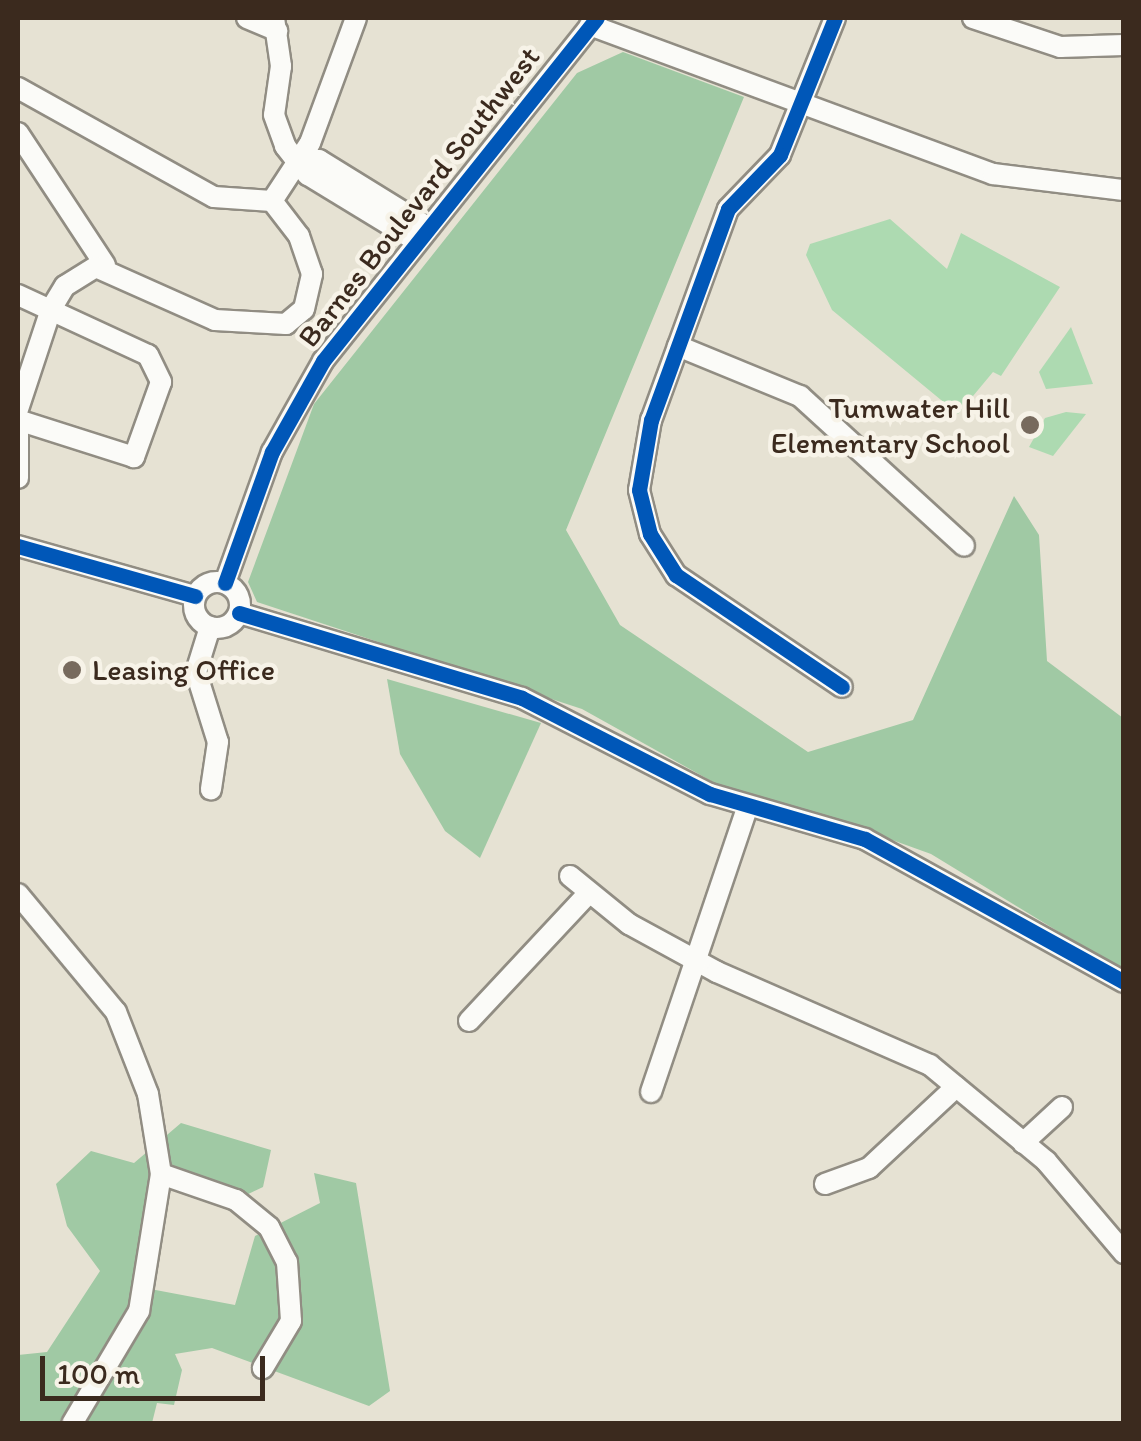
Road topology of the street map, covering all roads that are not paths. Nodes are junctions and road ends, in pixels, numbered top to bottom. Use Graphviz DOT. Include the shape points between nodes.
graph roads {
  1 [pos="247,18"];
  2 [pos="356,18"];
  3 [pos="836,18"];
  4 [pos="974,18"];
  5 [pos="594,21"];
  6 [pos="275,24"];
  7 [pos="1124,45"];
  8 [pos="21,98"];
  9 [pos="804,105"];
  10 [pos="18,133"];
  11 [pos="300,160"];
  12 [pos="1124,190"];
  13 [pos="272,202"];
  14 [pos="421,233"];
  15 [pos="105,265"];
  16 [pos="18,295"];
  17 [pos="52,309"];
  18 [pos="678,346"];
  19 [pos="18,409"];
  20 [pos="18,420"];
  21 [pos="18,428"];
  22 [pos="18,478"];
  23 [pos="18,546"];
  24 [pos="964,546"];
  25 [pos="225,583"];
  26 [pos="195,596"];
  27 [pos="239,613"];
  28 [pos="210,627"];
  29 [pos="842,686"];
  30 [pos="211,789"];
  31 [pos="746,809"];
  32 [pos="570,876"];
  33 [pos="18,894"];
  34 [pos="588,894"];
  35 [pos="694,960"];
  36 [pos="1124,982"];
  37 [pos="469,1020"];
  38 [pos="956,1087"];
  39 [pos="651,1092"];
  40 [pos="1062,1107"];
  41 [pos="1023,1143"];
  42 [pos="162,1174"];
  43 [pos="825,1184"];
  44 [pos="1124,1253"];
  45 [pos="263,1368"];
  46 [pos="72,1424"];
  1 -- 6 [label="street"];
  2 -- 11 [label="street"];
  3 -- 9 [label="street"];
  4 -- 7 [label="street" via="1060,47"];
  5 -- 9 [label="street"];
  5 -- 14 [label="street, Barnes Boulevard Southwest"];
  6 -- 11 [label="street" via="277,132"];
  8 -- 13 [label="street" via="214,197"];
  9 -- 12 [label="street" via="1012,178"];
  9 -- 18 [label="street" via="780,155 728,208"];
  10 -- 15 [label="street"];
  11 -- 13 [label="street"];
  11 -- 14 [label="street" via="308,175"];
  13 -- 15 [label="street" via="299,236 312,274 304,309 286,324 215,320"];
  14 -- 25 [label="street, Barnes Boulevard Southwest" via="323,361 272,452"];
  15 -- 17 [label="street" via="65,286"];
  16 -- 17 [label="street"];
  17 -- 19 [label="street"];
  17 -- 20 [label="street" via="148,355 161,382 134,458"];
  18 -- 24 [label="street" via="800,396"];
  18 -- 29 [label="street" via="642,456 639,490 650,534 692,589"];
  21 -- 22 [label="street"];
  23 -- 26 [label="street"];
  25 -- 26 [label="street"];
  25 -- 27 [label="street" via="239,597"];
  26 -- 28 [label="street" via="194,612"];
  27 -- 28 [label="street"];
  27 -- 31 [label="street" via="522,698"];
  28 -- 30 [label="street" via="196,672 218,742"];
  31 -- 35 [label="street"];
  31 -- 36 [label="street" via="925,864"];
  32 -- 34 [label="street"];
  33 -- 42 [label="street" via="116,1012 148,1094"];
  34 -- 35 [label="street"];
  34 -- 37 [label="street"];
  35 -- 38 [label="street" via="930,1065"];
  35 -- 39 [label="street"];
  38 -- 41 [label="street"];
  38 -- 43 [label="street" via="869,1168"];
  40 -- 41 [label="street"];
  41 -- 44 [label="street"];
  42 -- 45 [label="street" via="202,1182 269,1227 294,1294 291,1321"];
  42 -- 46 [label="street" via="139,1311"];
}
